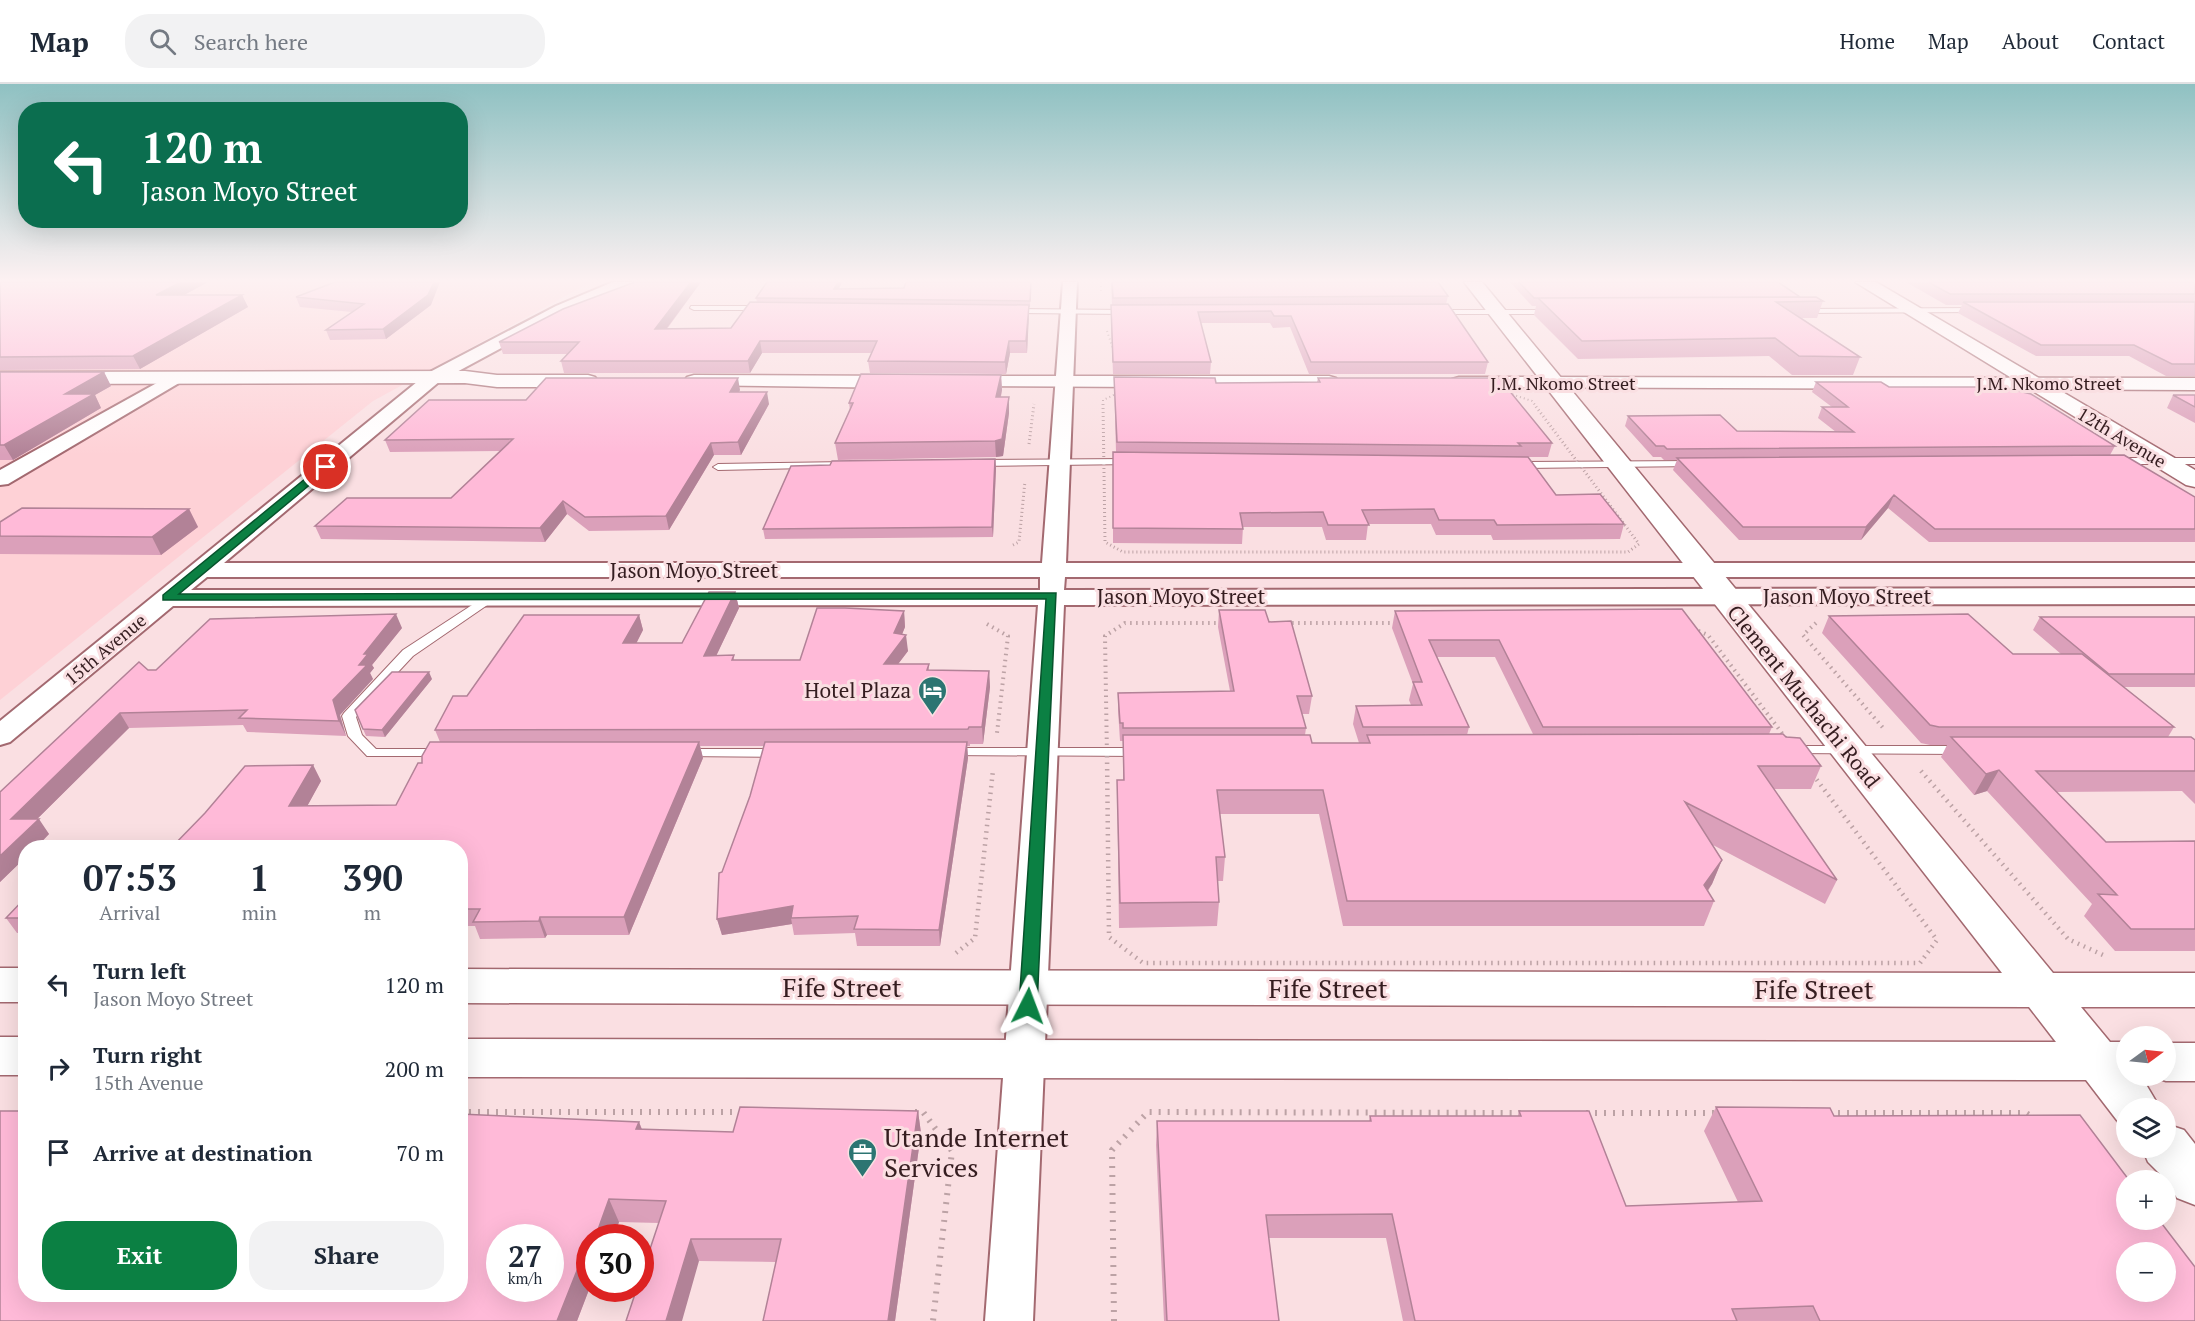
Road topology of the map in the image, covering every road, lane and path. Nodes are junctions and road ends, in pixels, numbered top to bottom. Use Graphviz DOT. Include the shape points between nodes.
graph roads {
  1 [pos="504,340"];
  2 [pos="1067,340"];
  3 [pos="1519,340"];
  4 [pos="1960,340"];
  5 [pos="2011,370"];
  6 [pos="2195,370"];
  7 [pos="606,375"];
  8 [pos="677,376"];
  9 [pos="1065,376"];
  10 [pos="1346,376"];
  11 [pos="1440,376"];
  12 [pos="1547,376"];
  13 [pos="434,377"];
  14 [pos="0,378"];
  15 [pos="173,379"];
  16 [pos="2033,383"];
  17 [pos="2195,384"];
  18 [pos="2104,461"];
  19 [pos="2163,461"];
  20 [pos="2195,461"];
  21 [pos="1060,462"];
  22 [pos="1103,462"];
  23 [pos="1144,462"];
  24 [pos="968,463"];
  25 [pos="1702,464"];
  26 [pos="861,465"];
  27 [pos="1507,465"];
  28 [pos="1581,465"];
  29 [pos="1618,465"];
  30 [pos="718,467"];
  31 [pos="0,479"];
  32 [pos="2195,480"];
  33 [pos="201,570"];
  34 [pos="2195,570"];
  35 [pos="1053,583"];
  36 [pos="1713,583"];
  37 [pos="492,596"];
  38 [pos="2195,596"];
  39 [pos="167,598"];
  40 [pos="1826,623"];
  41 [pos="0,736"];
  42 [pos="1788,750"];
  43 [pos="1847,750"];
  44 [pos="1903,750"];
  45 [pos="1973,750"];
  46 [pos="935,752"];
  47 [pos="1042,752"];
  48 [pos="1107,752"];
  49 [pos="1154,752"];
  50 [pos="456,753"];
  51 [pos="672,753"];
  52 [pos="792,753"];
  53 [pos="2105,956"];
  54 [pos="0,985"];
  55 [pos="18,985"];
  56 [pos="468,986"];
  57 [pos="1029,987"];
  58 [pos="2039,989"];
  59 [pos="2195,990"];
  60 [pos="0,1056"];
  61 [pos="18,1056"];
  62 [pos="468,1058"];
  63 [pos="1025,1060"];
  64 [pos="2112,1061"];
  65 [pos="2176,1062"];
  66 [pos="2195,1062"];
  67 [pos="2131,1098"];
  68 [pos="468,1112"];
  69 [pos="745,1112"];
  70 [pos="911,1112"];
  71 [pos="1527,1113"];
  72 [pos="1575,1113"];
  73 [pos="1729,1113"];
  74 [pos="1824,1113"];
  75 [pos="2036,1119"];
  76 [pos="2176,1158"];
  77 [pos="2195,1182"];
  78 [pos="933,1321"];
  79 [pos="1010,1321"];
  80 [pos="1114,1321"];
  1 -- 13 [label="street, 15th Avenue"];
  2 -- 9 [label="street"];
  3 -- 12 [label="main road, Clement Muchachi Road"];
  4 -- 5 [label="main road, 12th Avenue"];
  5 -- 6 [label="main road, J.M. Nkomo Street"];
  5 -- 12 [label="main road, J.M. Nkomo Street"];
  5 -- 16 [label="main road, 12th Avenue"];
  7 -- 13 [label="main road" via="497,381"];
  8 -- 9 [label="main road"];
  9 -- 10 [label="main road"];
  9 -- 21 [label="street"];
  11 -- 12 [label="main road, J.M. Nkomo Street"];
  12 -- 16 [label="main road, J.M. Nkomo Street"];
  12 -- 29 [label="main road, Clement Muchachi Road"];
  13 -- 15 [label="main road"];
  13 -- 33 [label="street, 15th Avenue"];
  14 -- 15 [label="main road"];
  15 -- 31 [label="street"];
  16 -- 17 [label="main road, J.M. Nkomo Street"];
  16 -- 19 [label="main road, 12th Avenue"];
  18 -- 19 [label="lane"];
  19 -- 20 [label="lane"];
  19 -- 32 [label="main road, 12th Avenue"];
  21 -- 22 [label="lane"];
  21 -- 24 [label="lane"];
  21 -- 35 [label="street"];
  22 -- 23 [label="lane"];
  22 -- 28 [label="path" via="1103,400 1118,393 1511,394 1532,401"];
  22 -- 28 [label="path" via="1105,542 1123,552 1628,552 1639,544"];
  25 -- 29 [label="lane"];
  26 -- 30 [label="lane"];
  27 -- 28 [label="lane"];
  28 -- 29 [label="lane"];
  29 -- 36 [label="main road, Clement Muchachi Road"];
  33 -- 35 [label="street, Jason Moyo Street"];
  33 -- 39 [label="street, 15th Avenue"];
  34 -- 36 [label="street, Jason Moyo Street"];
  35 -- 36 [label="street, Jason Moyo Street"];
  35 -- 37 [label="street, Jason Moyo Street"];
  35 -- 47 [label="street"];
  36 -- 38 [label="street, Jason Moyo Street"];
  36 -- 43 [label="main road, Clement Muchachi Road"];
  37 -- 39 [label="street, Jason Moyo Street"];
  37 -- 50 [label="lane" via="408,653 349,716 355,736 372,753"];
  39 -- 41 [label="street, 15th Avenue"];
  40 -- 44 [label="path" via="1814,623 1803,635"];
  42 -- 43 [label="lane"];
  42 -- 48 [label="path" via="1708,635 1680,623 1125,623 1105,636"];
  42 -- 48 [label="path" via="1937,940 1920,963 1143,963 1109,937"];
  43 -- 44 [label="lane"];
  43 -- 58 [label="main road, Clement Muchachi Road"];
  44 -- 45 [label="lane"];
  44 -- 53 [label="path" via="2068,939"];
  46 -- 47 [label="lane"];
  47 -- 48 [label="lane"];
  47 -- 57 [label="street"];
  48 -- 49 [label="lane"];
  51 -- 52 [label="lane"];
  54 -- 55 [label="main road"];
  56 -- 57 [label="main road, Fife Street"];
  57 -- 58 [label="main road, Fife Street"];
  57 -- 63 [label="street"];
  58 -- 59 [label="main road, Fife Street"];
  58 -- 64 [label="main road, Clement Muchachi Road"];
  60 -- 61 [label="main road"];
  62 -- 63 [label="main road"];
  63 -- 64 [label="main road"];
  63 -- 79 [label="street"];
  64 -- 67 [label="main road, Clement Muchachi Road"];
  65 -- 66 [label="main road"];
  68 -- 69 [label="path"];
  70 -- 78 [label="path" via="923,1112 952,1151"];
  71 -- 80 [label="path" via="1148,1113 1112,1150"];
  72 -- 73 [label="path"];
  74 -- 75 [label="path" via="2026,1113"];
  76 -- 77 [label="main road"];
}
